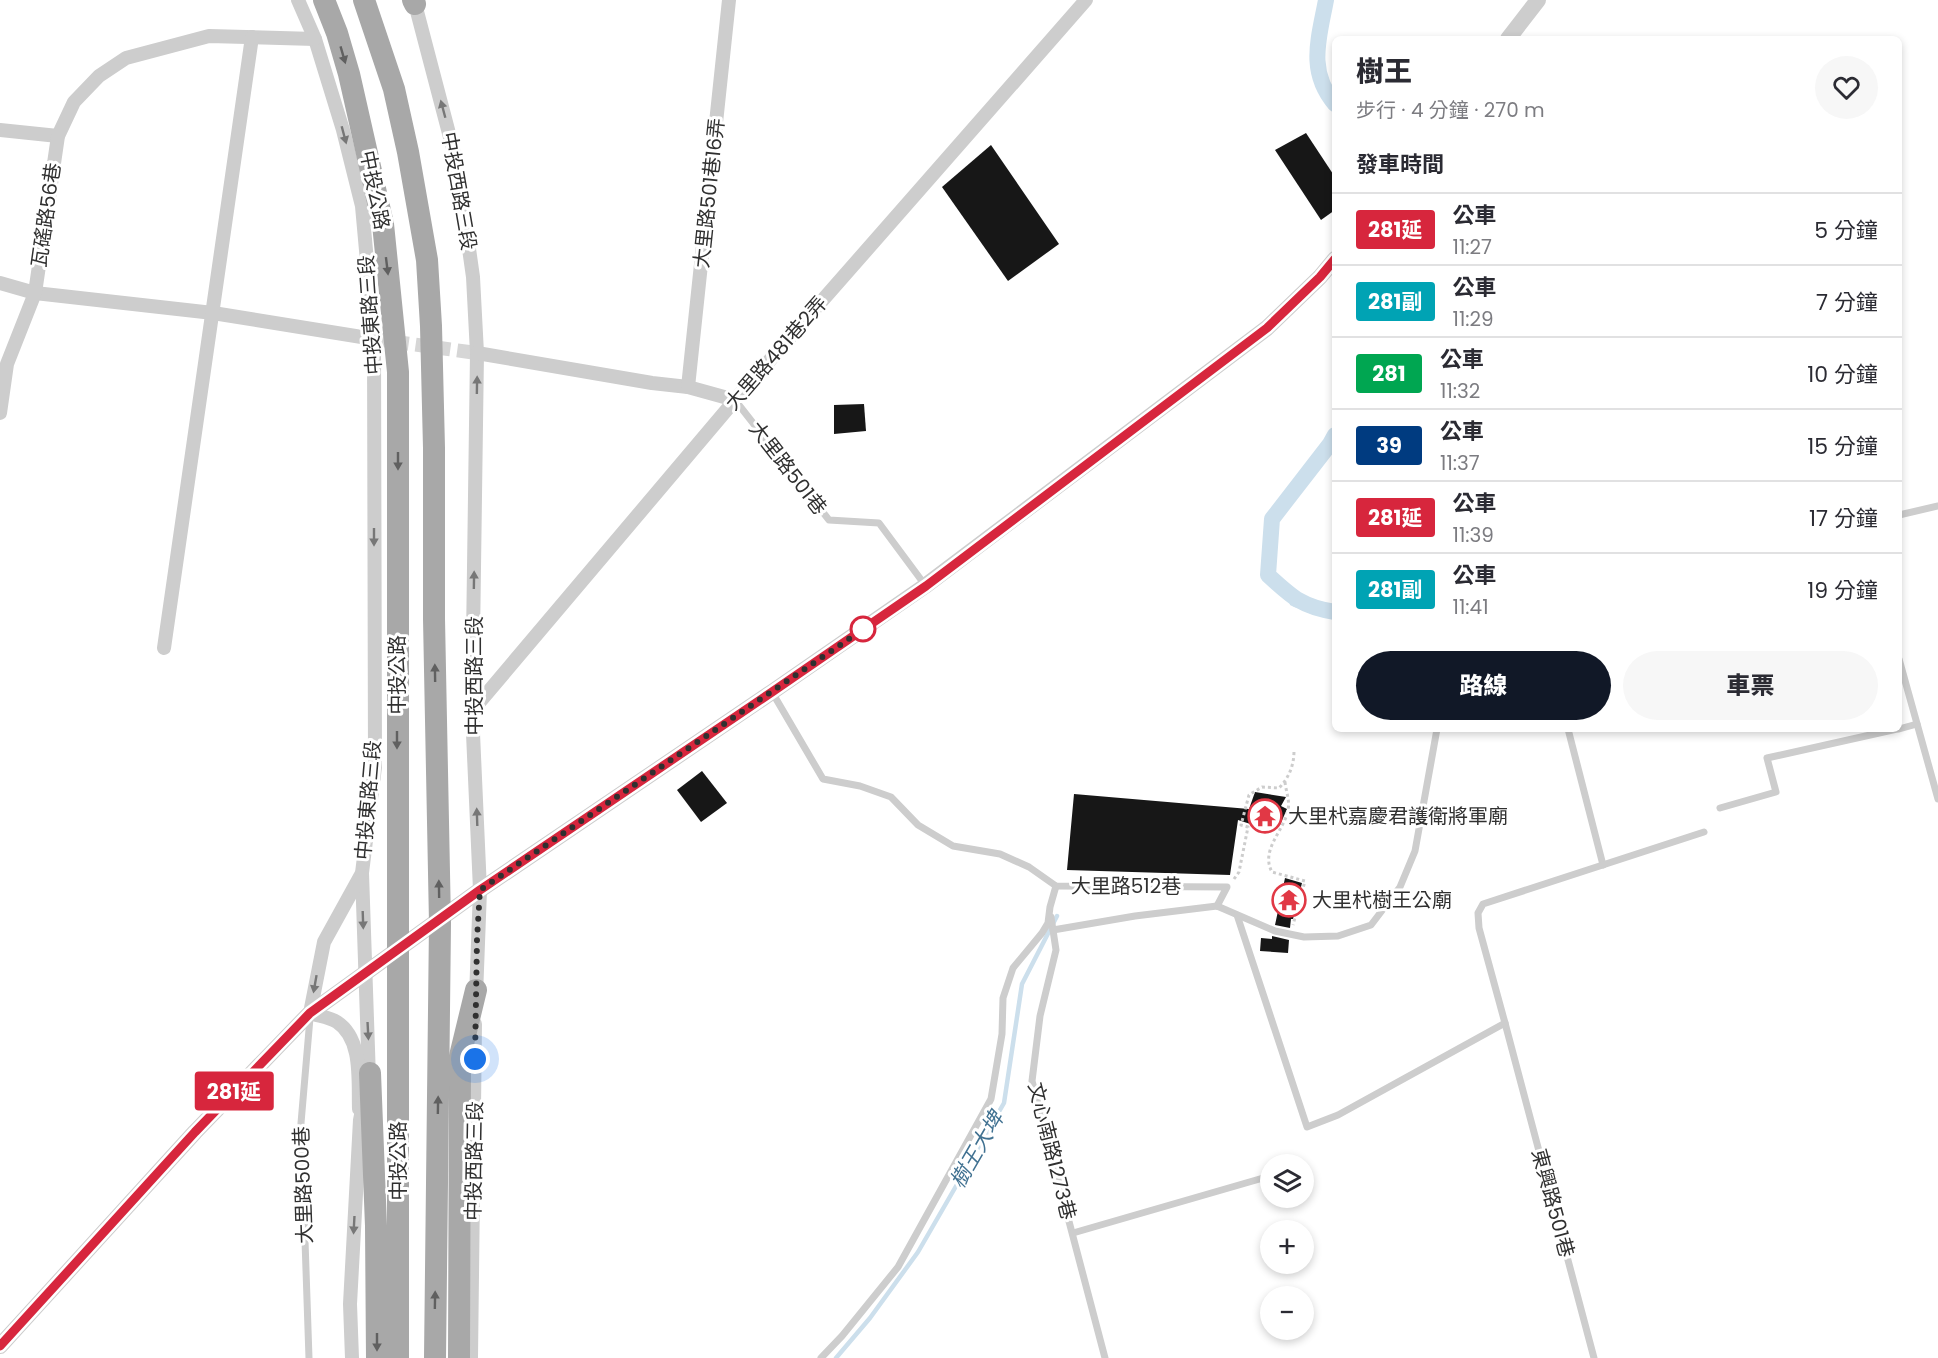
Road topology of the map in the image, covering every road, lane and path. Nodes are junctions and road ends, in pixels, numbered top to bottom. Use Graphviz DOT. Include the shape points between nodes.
graph roads {
  1 [pos="298,0"];
  2 [pos="324,0"];
  3 [pos="364,0"];
  4 [pos="729,0"];
  5 [pos="1086,0"];
  6 [pos="1538,0"];
  7 [pos="414,1"];
  8 [pos="1510,36"];
  9 [pos="252,37"];
  10 [pos="315,39"];
  11 [pos="0,130"];
  12 [pos="58,136"];
  13 [pos="1332,263"];
  14 [pos="0,283"];
  15 [pos="35,293"];
  16 [pos="213,313"];
  17 [pos="374,339"];
  18 [pos="477,353"];
  19 [pos="688,387"];
  20 [pos="735,400"];
  21 [pos="0,413"];
  22 [pos="1938,506"];
  23 [pos="1902,514"];
  24 [pos="926,586"];
  25 [pos="164,648"];
  26 [pos="1902,670"];
  27 [pos="772,692"];
  28 [pos="472,711"];
  29 [pos="1917,724"];
  30 [pos="1902,728"];
  31 [pos="1436,732"];
  32 [pos="1569,732"];
  33 [pos="1884,732"];
  34 [pos="1294,751"];
  35 [pos="1284,782"];
  36 [pos="1938,799"];
  37 [pos="1720,808"];
  38 [pos="1704,832"];
  39 [pos="1603,865"];
  40 [pos="362,873"];
  41 [pos="1056,886"];
  42 [pos="1227,887"];
  43 [pos="480,890"];
  44 [pos="1217,906"];
  45 [pos="1050,909"];
  46 [pos="1237,915"];
  47 [pos="1053,930"];
  48 [pos="1289,934"];
  49 [pos="365,973"];
  50 [pos="476,990"];
  51 [pos="310,1013"];
  52 [pos="1505,1023"];
  53 [pos="370,1073"];
  54 [pos="360,1120"];
  55 [pos="1260,1179"];
  56 [pos="1073,1233"];
  57 [pos="0,1346"];
  58 [pos="309,1358"];
  59 [pos="352,1358"];
  60 [pos="377,1358"];
  61 [pos="398,1358"];
  62 [pos="435,1358"];
  63 [pos="459,1358"];
  64 [pos="471,1358"];
  65 [pos="821,1358"];
  66 [pos="1105,1358"];
  67 [pos="1594,1358"];
  1 -- 10 [label="street, 中投東路三段"];
  2 -- 61 [label="main road, 中投公路, one-way, bridge" via="349,74 382,224 398,372"];
  62 -- 3 [label="main road, 中投公路, one-way, bridge" via="440,923 431,326 427,260 408,152 394,89"];
  4 -- 19 [label="street, 大里路501巷16弄"];
  5 -- 20 [label="street, 大里路481巷2弄"];
  6 -- 8 [label="street"];
  18 -- 7 [label="street, 中投西路三段, one-way" via="473,277 457,164"];
  9 -- 10 [label="street, 瓦磘路56巷"];
  9 -- 12 [label="street, 瓦磘路56巷" via="209,36 126,58 99,76 74,102"];
  9 -- 16 [label="street"];
  10 -- 17 [label="street, 中投東路三段, one-way" via="362,207"];
  11 -- 12 [label="street, 瓦磘路56巷"];
  12 -- 15 [label="street, 瓦磘路56巷"];
  13 -- 24 [label="street" via="1267,328"];
  14 -- 15 [label="street"];
  15 -- 16 [label="street"];
  15 -- 21 [label="street, 瓦磘路56巷" via="7,364"];
  16 -- 17 [label="street"];
  16 -- 25 [label="street"];
  17 -- 40 [label="street, 中投東路三段, one-way" via="375,767"];
  18 -- 19 [label="street"];
  28 -- 18 [label="street, 中投西路三段, one-way"];
  19 -- 20 [label="street"];
  20 -- 24 [label="lane, 大里路501巷" via="830,520 879,524"];
  20 -- 28 [label="street, 大里路481巷2弄"];
  22 -- 23 [label="lane"];
  24 -- 27 [label="street"];
  26 -- 29 [label="lane"];
  27 -- 41 [label="lane, 大里路512巷" via="823,779 891,796 918,825 953,846 1000,854 1029,867"];
  27 -- 43 [label="street"];
  43 -- 28 [label="street, 中投西路三段, one-way"];
  29 -- 30 [label="lane"];
  29 -- 36 [label="lane"];
  31 -- 48 [label="lane" via="1415,851 1400,888 1371,925 1338,936"];
  32 -- 39 [label="lane"];
  33 -- 37 [label="lane" via="1767,758 1776,792"];
  34 -- 35 [label="path" via="1294,762"];
  35 -- 42 [label="path" via="1279,788 1262,788 1249,795 1240,825 1248,827 1239,872"];
  35 -- 48 [label="path" via="1288,809 1270,849 1268,864 1272,872 1305,881"];
  38 -- 39 [label="lane"];
  39 -- 52 [label="lane" via="1484,904 1478,913"];
  40 -- 49 [label="street, 中投東路三段, one-way"];
  40 -- 51 [label="street, one-way" via="324,942"];
  41 -- 42 [label="lane, 大里路512巷"];
  41 -- 45 [label="lane"];
  42 -- 44 [label="lane"];
  43 -- 49 [label="street"];
  43 -- 50 [label="street, 中投西路三段"];
  44 -- 46 [label="lane"];
  44 -- 47 [label="lane, 大里路512巷"];
  45 -- 47 [label="lane, 文心南路1273巷"];
  45 -- 65 [label="lane" via="1042,933 1013,968 1003,998 1002,1034 991,1099 898,1267"];
  46 -- 48 [label="lane"];
  46 -- 52 [label="lane" via="1307,1128 1338,1115"];
  47 -- 56 [label="lane, 文心南路1273巷" via="1056,950 1040,1016 1032,1081"];
  49 -- 51 [label="street"];
  49 -- 53 [label="street, 中投東路三段, one-way"];
  50 -- 63 [label="main road" via="460,1056"];
  50 -- 64 [label="street, 中投西路三段"];
  51 -- 54 [label="street" via="336,1021 350,1033 357,1061"];
  51 -- 57 [label="street" via="195,1132"];
  51 -- 58 [label="lane, 大里路500巷" via="301,1123"];
  52 -- 67 [label="lane, 東興路501巷"];
  53 -- 54 [label="street, 中投東路三段"];
  53 -- 60 [label="main road, one-way"];
  54 -- 59 [label="street, 中投東路三段, one-way" via="350,1304"];
  55 -- 56 [label="lane"];
  56 -- 66 [label="lane, 文心南路1273巷"];
}
